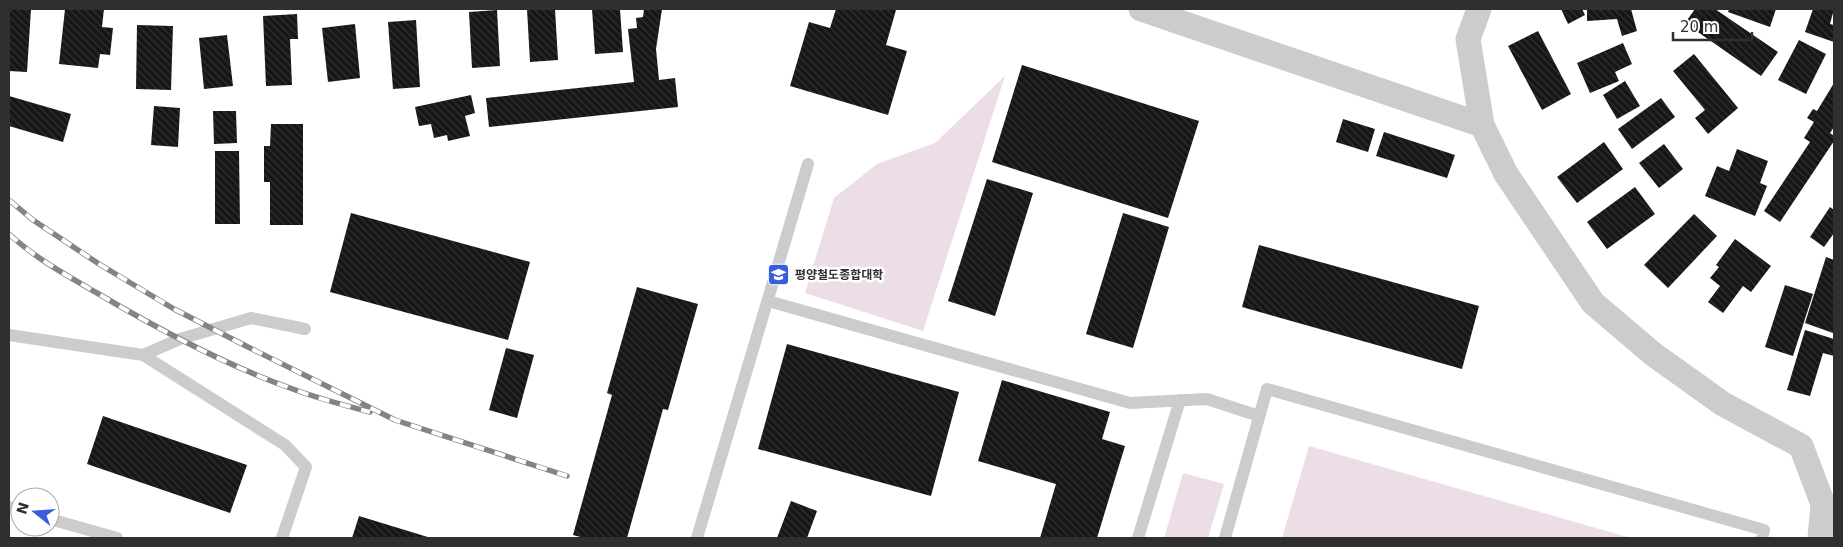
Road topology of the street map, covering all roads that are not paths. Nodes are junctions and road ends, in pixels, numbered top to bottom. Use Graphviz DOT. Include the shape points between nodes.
graph roads {
  1 [pos="1141,9"];
  2 [pos="1479,9"];
  3 [pos="1482,125"];
  4 [pos="808,164"];
  5 [pos="768,301"];
  6 [pos="305,328"];
  7 [pos="9,335"];
  8 [pos="143,355"];
  9 [pos="1180,400"];
  10 [pos="1259,416"];
  11 [pos="60,522"];
  12 [pos="117,538"];
  13 [pos="282,538"];
  14 [pos="697,538"];
  15 [pos="1138,538"];
  16 [pos="1225,538"];
  17 [pos="1762,538"];
  18 [pos="1820,538"];
  1 -- 3 [label="street"];
  2 -- 3 [label="street" via="1468,39"];
  3 -- 18 [label="street" via="1506,174 1593,303 1653,354 1723,404 1802,446 1823,504"];
  4 -- 5 [label="lane"];
  5 -- 9 [label="lane" via="1130,403"];
  5 -- 14 [label="lane"];
  6 -- 8 [label="lane" via="250,318 180,339"];
  7 -- 8 [label="lane"];
  8 -- 13 [label="lane" via="284,445 306,467"];
  9 -- 10 [label="lane" via="1207,399"];
  9 -- 15 [label="lane"];
  10 -- 16 [label="lane"];
  10 -- 17 [label="lane" via="1267,389 1764,530"];
  11 -- 12 [label="lane"];
}
